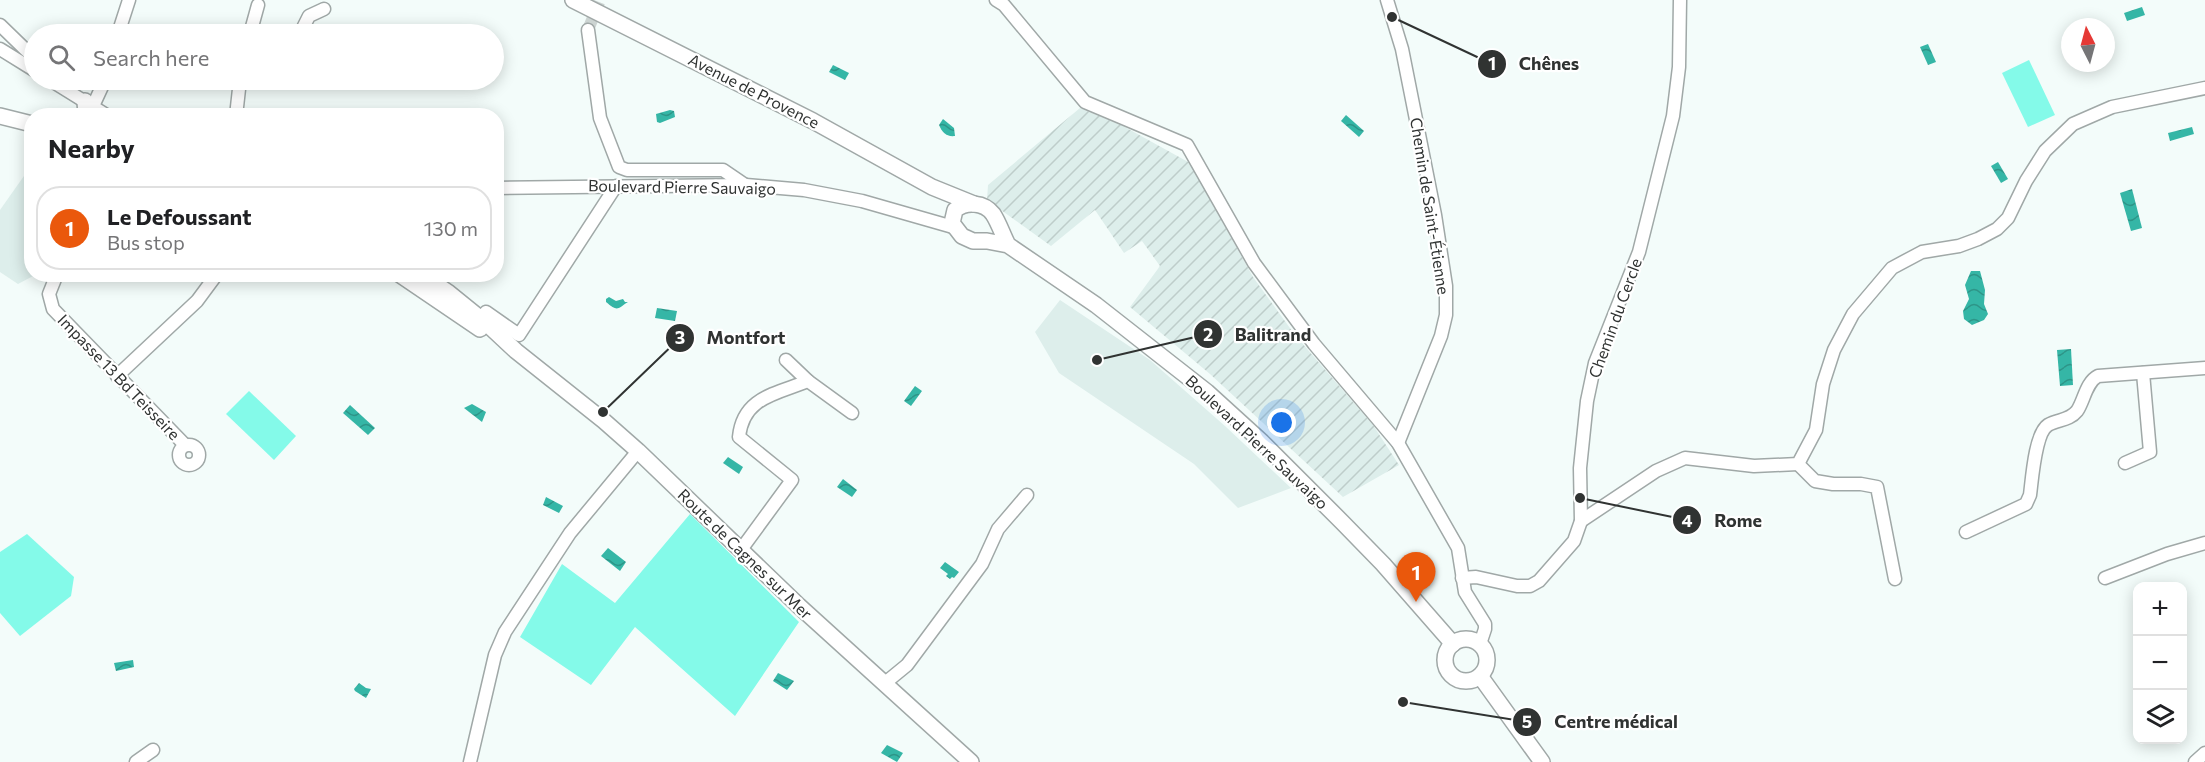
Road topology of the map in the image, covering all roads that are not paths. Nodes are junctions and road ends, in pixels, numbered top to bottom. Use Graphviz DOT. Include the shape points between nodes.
graph roads {
  1 [pos="129,0"];
  2 [pos="573,0"];
  3 [pos="996,0"];
  4 [pos="1387,0"];
  5 [pos="1680,0"];
  6 [pos="258,5"];
  7 [pos="324,9"];
  8 [pos="121,24"];
  9 [pos="253,24"];
  10 [pos="305,24"];
  11 [pos="0,25"];
  12 [pos="588,30"];
  13 [pos="18,43"];
  14 [pos="24,49"];
  15 [pos="5,52"];
  16 [pos="24,64"];
  17 [pos="2205,88"];
  18 [pos="68,90"];
  19 [pos="69,90"];
  20 [pos="99,90"];
  21 [pos="239,90"];
  22 [pos="71,92"];
  23 [pos="88,108"];
  24 [pos="237,108"];
  25 [pos="0,116"];
  26 [pos="24,122"];
  27 [pos="746,185"];
  28 [pos="616,186"];
  29 [pos="932,187"];
  30 [pos="504,188"];
  31 [pos="974,204"];
  32 [pos="953,218"];
  33 [pos="997,224"];
  34 [pos="987,241"];
  35 [pos="1008,245"];
  36 [pos="54,282"];
  37 [pos="212,282"];
  38 [pos="411,282"];
  39 [pos="420,282"];
  40 [pos="430,282"];
  41 [pos="444,305"];
  42 [pos="478,322"];
  43 [pos="786,360"];
  44 [pos="2205,368"];
  45 [pos="2143,374"];
  46 [pos="117,376"];
  47 [pos="808,381"];
  48 [pos="852,413"];
  49 [pos="1398,443"];
  50 [pos="185,445"];
  51 [pos="638,451"];
  52 [pos="2125,463"];
  53 [pos="1798,464"];
  54 [pos="1027,495"];
  55 [pos="1581,521"];
  56 [pos="1966,532"];
  57 [pos="2205,543"];
  58 [pos="740,551"];
  59 [pos="1462,578"];
  60 [pos="2105,578"];
  61 [pos="1895,579"];
  62 [pos="1453,644"];
  63 [pos="1480,644"];
  64 [pos="1480,676"];
  65 [pos="885,683"];
  66 [pos="153,750"];
  67 [pos="2205,753"];
  68 [pos="136,762"];
  69 [pos="470,762"];
  70 [pos="971,762"];
  71 [pos="1542,762"];
  72 [pos="2195,762"];
  1 -- 8 [label="street"];
  2 -- 29 [label="main road, Avenue de Provence" via="813,121"];
  3 -- 49 [label="street" via="1085,102 1187,145 1254,263 1314,345"];
  4 -- 49 [label="street, Chemin de Saint-Étienne" via="1402,49 1446,286 1442,336"];
  5 -- 55 [label="street, Chemin du Cercle" via="1679,67 1673,116 1639,252 1595,363 1587,400 1580,468"];
  6 -- 9 [label="street"];
  7 -- 10 [label="street" via="309,16"];
  11 -- 13 [label="street"];
  12 -- 27 [label="street" via="600,118 619,167 723,170"];
  13 -- 14 [label="street"];
  13 -- 15 [label="street"];
  15 -- 16 [label="street"];
  17 -- 53 [label="street" via="2112,107 2073,124 2045,151 2008,218 1997,229 1959,246 1922,252 1892,268 1853,315 1834,350 1823,384 1816,430"];
  18 -- 22 [label="street"];
  19 -- 22 [label="street"];
  20 -- 23 [label="street"];
  21 -- 24 [label="street"];
  22 -- 23 [label="street"];
  25 -- 26 [label="main road"];
  27 -- 28 [label="street, Boulevard Pierre Sauvaigo"];
  27 -- 32 [label="street, Boulevard Pierre Sauvaigo" via="827,194 935,221"];
  28 -- 30 [label="street, Boulevard Pierre Sauvaigo"];
  28 -- 42 [label="street" via="519,335 486,312"];
  29 -- 31 [label="main road, Avenue de Provence"];
  29 -- 32 [label="main road, Avenue de Provence"];
  31 -- 32 [label="main road" via="964,204"];
  31 -- 33 [label="main road" via="985,207"];
  32 -- 34 [label="main road" via="962,236"];
  33 -- 34 [label="main road"];
  33 -- 35 [label="main road, Boulevard Pierre Sauvaigo"];
  34 -- 35 [label="main road, Boulevard Pierre Sauvaigo"];
  35 -- 62 [label="main road, Boulevard Pierre Sauvaigo" via="1118,321 1207,392 1383,564"];
  36 -- 46 [label="street, Impasse 13 Bd Teisseire" via="49,294 53,309"];
  37 -- 46 [label="street" via="197,302"];
  38 -- 41 [label="main road, Route de Cagnes sur Mer"];
  39 -- 41 [label="main road" via="437,294"];
  40 -- 42 [label="main road, Route de Cagnes sur Mer"];
  41 -- 42 [label="main road, Route de Cagnes sur Mer"];
  42 -- 51 [label="main road, Route de Cagnes sur Mer"];
  43 -- 47 [label="street"];
  44 -- 45 [label="street"];
  45 -- 52 [label="street" via="2151,452"];
  45 -- 56 [label="street" via="2092,379 2071,418 2051,423 2039,436 2026,504"];
  46 -- 50 [label="street, Impasse 13 Bd Teisseire"];
  47 -- 48 [label="street"];
  47 -- 58 [label="street" via="758,401 746,411 740,424 739,437 792,480"];
  49 -- 59 [label="street" via="1458,548"];
  51 -- 58 [label="main road, Route de Cagnes sur Mer"];
  51 -- 69 [label="street" via="570,533 505,632 495,655"];
  53 -- 55 [label="street" via="1754,466 1685,458 1656,471"];
  53 -- 61 [label="street" via="1815,481 1877,488"];
  54 -- 65 [label="street" via="998,529 982,564 907,665"];
  55 -- 59 [label="street, Chemin du Cercle" via="1574,541 1530,586"];
  57 -- 60 [label="street"];
  58 -- 65 [label="main road, Route de Cagnes sur Mer"];
  59 -- 63 [label="street" via="1465,592 1485,624"];
  62 -- 63 [label="main road" via="1466,639"];
  62 -- 64 [label="main road" via="1445,662 1450,674 1461,681"];
  63 -- 64 [label="main road" via="1487,656"];
  64 -- 71 [label="main road"];
  65 -- 70 [label="main road, Route de Cagnes sur Mer"];
  66 -- 68 [label="street"];
  67 -- 72 [label="street"];
}
